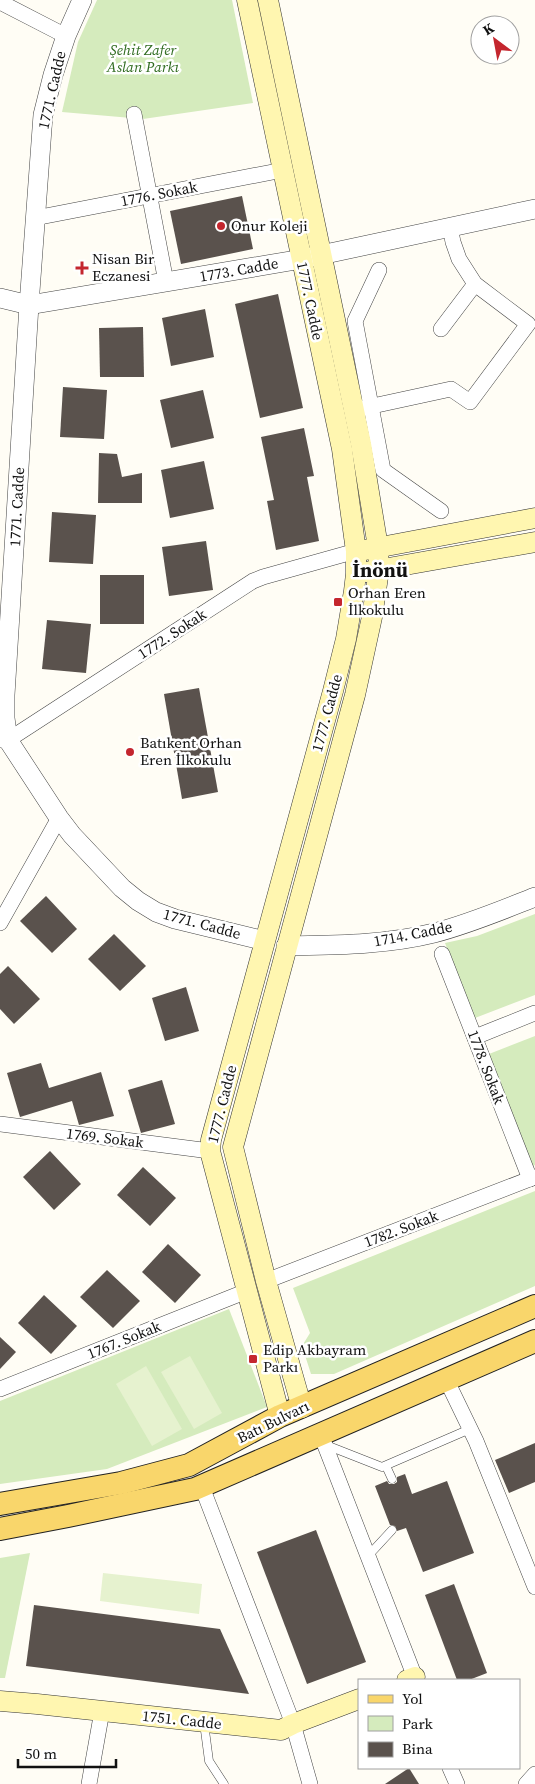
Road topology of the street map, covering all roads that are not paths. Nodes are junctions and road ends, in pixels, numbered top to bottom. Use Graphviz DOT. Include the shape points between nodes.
graph roads {
  1 [pos="82,0"];
  2 [pos="247,0"];
  3 [pos="268,0"];
  4 [pos="0,2"];
  5 [pos="66,36"];
  6 [pos="134,114"];
  7 [pos="283,170"];
  8 [pos="150,196"];
  9 [pos="535,209"];
  10 [pos="35,218"];
  11 [pos="450,227"];
  12 [pos="321,255"];
  13 [pos="302,259"];
  14 [pos="379,270"];
  15 [pos="166,282"];
  16 [pos="475,284"];
  17 [pos="0,298"];
  18 [pos="29,305"];
  19 [pos="441,329"];
  20 [pos="363,408"];
  21 [pos="441,511"];
  22 [pos="535,518"];
  23 [pos="535,542"];
  24 [pos="378,547"];
  25 [pos="356,551"];
  26 [pos="379,570"];
  27 [pos="356,574"];
  28 [pos="4,740"];
  29 [pos="59,818"];
  30 [pos="535,897"];
  31 [pos="6,903"];
  32 [pos="0,923"];
  33 [pos="265,941"];
  34 [pos="286,946"];
  35 [pos="442,954"];
  36 [pos="535,1013"];
  37 [pos="475,1037"];
  38 [pos="0,1124"];
  39 [pos="210,1151"];
  40 [pos="533,1178"];
  41 [pos="266,1281"];
  42 [pos="247,1291"];
  43 [pos="535,1306"];
  44 [pos="535,1340"];
  45 [pos="446,1379"];
  46 [pos="0,1389"];
  47 [pos="302,1408"];
  48 [pos="280,1416"];
  49 [pos="470,1428"];
  50 [pos="322,1440"];
  51 [pos="386,1466"];
  52 [pos="392,1479"];
  53 [pos="202,1486"];
  54 [pos="4,1499"];
  55 [pos="68,1516"];
  56 [pos="8,1528"];
  57 [pos="392,1530"];
  58 [pos="0,1542"];
  59 [pos="368,1556"];
  60 [pos="535,1587"];
  61 [pos="413,1679"];
  62 [pos="358,1699"];
  63 [pos="0,1701"];
  64 [pos="102,1711"];
  65 [pos="204,1722"];
  66 [pos="293,1724"];
  67 [pos="450,1769"];
  68 [pos="535,1774"];
  69 [pos="89,1784"];
  70 [pos="224,1784"];
  71 [pos="310,1784"];
  72 [pos="457,1784"];
  73 [pos="526,1784"];
  1 -- 5 [label="street, 1771. Cadde"];
  2 -- 7 [label="main road, 1777. Cadde"];
  3 -- 12 [label="main road, 1777. Cadde"];
  4 -- 5 [label="street"];
  5 -- 10 [label="street, 1771. Cadde" via="43,115"];
  6 -- 8 [label="street"];
  7 -- 8 [label="street, 1776. Sokak"];
  7 -- 13 [label="main road, 1777. Cadde"];
  8 -- 10 [label="street, 1776. Sokak"];
  8 -- 15 [label="street"];
  9 -- 11 [label="street, 1773. Cadde"];
  10 -- 18 [label="street, 1771. Cadde"];
  11 -- 12 [label="street, 1773. Cadde"];
  11 -- 16 [label="street" via="459,259"];
  12 -- 13 [label="street, 1773. Cadde"];
  12 -- 20 [label="main road, 1777. Cadde"];
  13 -- 15 [label="street, 1773. Cadde"];
  13 -- 25 [label="main road, 1777. Cadde" via="342,449"];
  14 -- 20 [label="street" via="355,321"];
  15 -- 18 [label="street, 1773. Cadde"];
  16 -- 19 [label="street"];
  16 -- 20 [label="street" via="528,324 470,402 451,389"];
  17 -- 18 [label="street, 1773. Cadde"];
  18 -- 28 [label="street, 1771. Cadde"];
  20 -- 21 [label="street" via="383,470"];
  20 -- 24 [label="main road, 1777. Cadde"];
  22 -- 24 [label="main road"];
  23 -- 26 [label="main road"];
  24 -- 25 [label="main road"];
  24 -- 26 [label="main road, 1777. Cadde"];
  25 -- 27 [label="main road, 1777. Cadde"];
  25 -- 28 [label="street, 1772. Sokak" via="253,581"];
  26 -- 27 [label="main road"];
  26 -- 34 [label="main road, 1777. Cadde" via="355,695"];
  27 -- 33 [label="main road, 1777. Cadde" via="346,639"];
  28 -- 29 [label="street, 1771. Cadde"];
  29 -- 31 [label="street"];
  29 -- 33 [label="street, 1771. Cadde" via="122,888 156,912"];
  30 -- 34 [label="street, 1714. Cadde" via="464,924 416,937 380,942"];
  31 -- 32 [label="street"];
  33 -- 34 [label="main road"];
  33 -- 39 [label="main road, 1777. Cadde"];
  34 -- 41 [label="main road, 1777. Cadde" via="232,1147"];
  35 -- 37 [label="street, 1778. Sokak"];
  36 -- 37 [label="street"];
  37 -- 40 [label="street, 1778. Sokak"];
  38 -- 39 [label="street, 1769. Sokak"];
  39 -- 42 [label="main road, 1777. Cadde"];
  40 -- 41 [label="street, 1782. Sokak"];
  41 -- 47 [label="main road, 1777. Cadde"];
  42 -- 46 [label="street, 1767. Sokak"];
  42 -- 48 [label="main road, 1777. Cadde"];
  43 -- 47 [label="main road, Batı Bulvarı"];
  44 -- 45 [label="main road, Batı Bulvarı"];
  45 -- 49 [label="street"];
  45 -- 50 [label="main road, Batı Bulvarı"];
  47 -- 48 [label="main road, Batı Bulvarı"];
  48 -- 54 [label="main road, Batı Bulvarı" via="189,1465 104,1486 70,1479"];
  49 -- 51 [label="lane"];
  49 -- 60 [label="street"];
  50 -- 51 [label="lane" via="375,1466"];
  50 -- 53 [label="main road, Batı Bulvarı"];
  50 -- 59 [label="street"];
  51 -- 52 [label="lane"];
  53 -- 55 [label="main road, Batı Bulvarı"];
  53 -- 66 [label="street"];
  55 -- 56 [label="main road, Batı Bulvarı"];
  55 -- 58 [label="main road" via="56,1527 32,1537"];
  57 -- 59 [label="lane"];
  59 -- 61 [label="street"];
  62 -- 66 [label="main road, 1751. Cadde"];
  63 -- 64 [label="main road, 1751. Cadde"];
  64 -- 65 [label="main road, 1751. Cadde"];
  64 -- 69 [label="street"];
  65 -- 66 [label="main road, 1751. Cadde" via="281,1730"];
  65 -- 70 [label="lane" via="209,1761"];
  66 -- 71 [label="street"];
  67 -- 72 [label="street"];
  68 -- 73 [label="street"];
}
